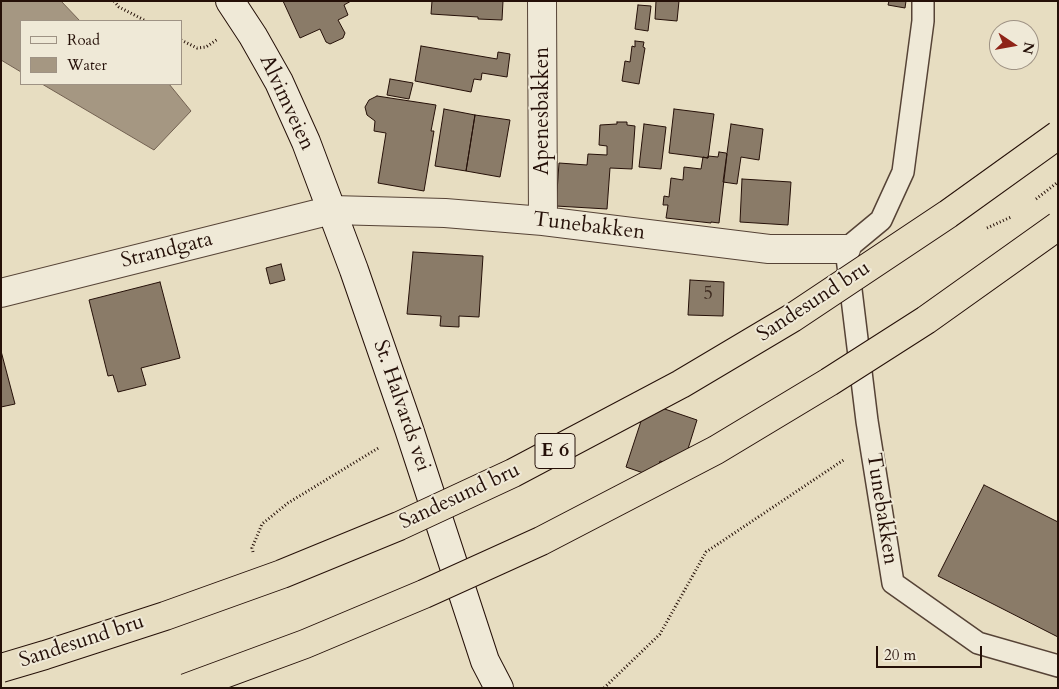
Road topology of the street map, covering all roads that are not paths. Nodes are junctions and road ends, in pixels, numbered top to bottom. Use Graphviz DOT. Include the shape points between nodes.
graph roads {
  1 [pos="230,1"];
  2 [pos="542,1"];
  3 [pos="923,1"];
  4 [pos="1058,135"];
  5 [pos="332,210"];
  6 [pos="543,221"];
  7 [pos="1058,226"];
  8 [pos="846,249"];
  9 [pos="1,293"];
  10 [pos="486,661"];
  11 [pos="1058,666"];
  12 [pos="1,668"];
  13 [pos="186,688"];
  14 [pos="490,688"];
  15 [pos="499,688"];
  1 -- 5 [label="street, Alvimveien" via="279,82"];
  2 -- 6 [label="street, Apenesbakken"];
  3 -- 8 [label="lane" via="903,172 881,220"];
  4 -- 12 [label="highway, Sandesund bru / E 6, bridge" via="948,214 792,318 681,384 513,473 399,526 282,574"];
  5 -- 6 [label="street, Tunebakken" via="445,213"];
  5 -- 9 [label="street, Strandgata"];
  5 -- 10 [label="street, St. Halvards vei"];
  6 -- 8 [label="street, Tunebakken" via="768,249"];
  7 -- 13 [label="highway, bridge" via="926,320 716,450 541,541 424,594 305,644"];
  8 -- 11 [label="lane, Tunebakken" via="870,442 893,584 978,643"];
  10 -- 14 [label="street, St. Halvards vei"];
  10 -- 15 [label="street, St. Halvards vei"];
}
